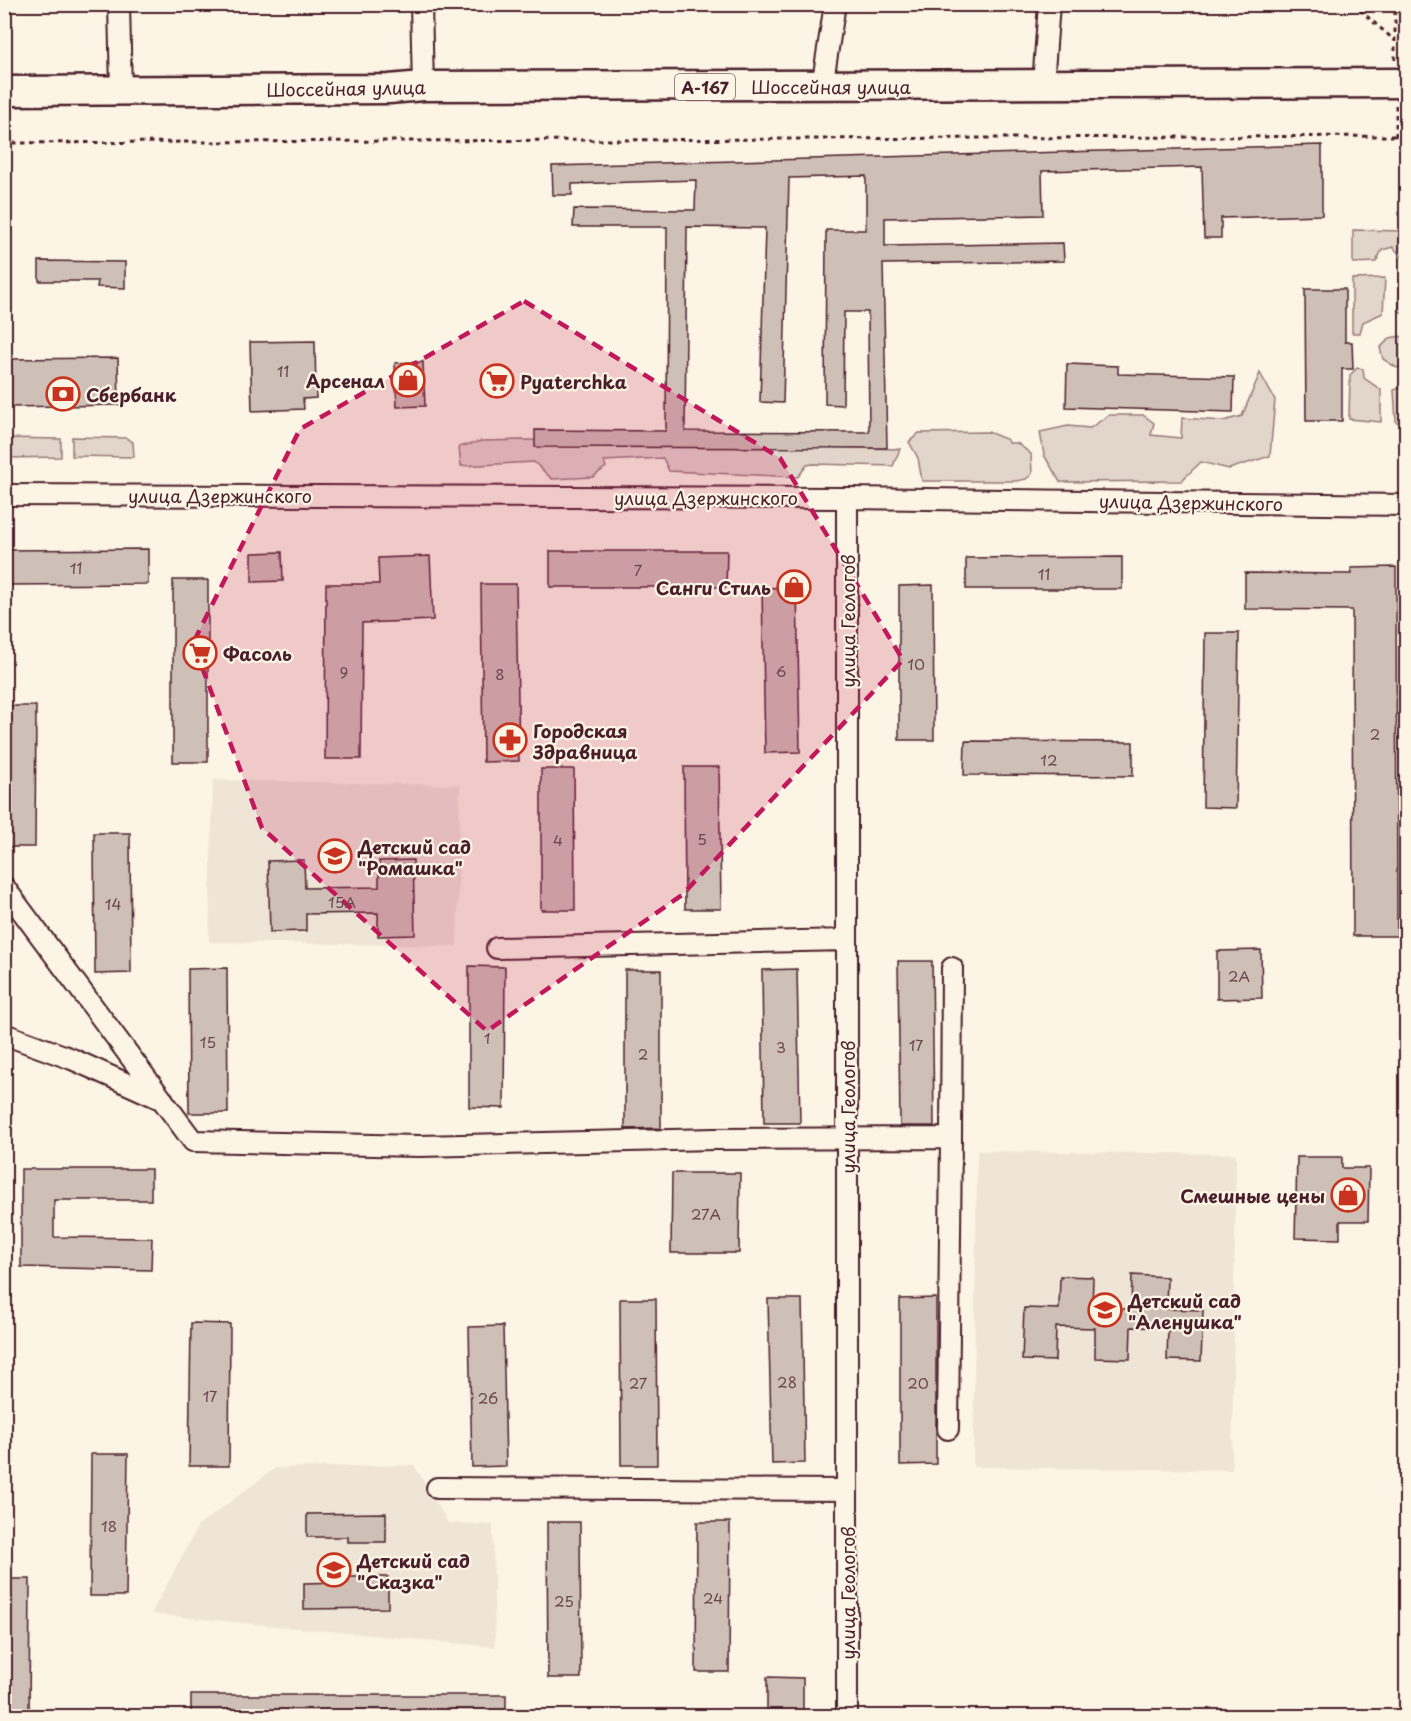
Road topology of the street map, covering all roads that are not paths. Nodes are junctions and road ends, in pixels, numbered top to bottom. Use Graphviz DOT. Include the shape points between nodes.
graph roads {
  1 [pos="119,4"];
  2 [pos="421,4"];
  3 [pos="835,4"];
  4 [pos="1049,4"];
  5 [pos="1407,83"];
  6 [pos="1043,85"];
  7 [pos="423,86"];
  8 [pos="822,87"];
  9 [pos="4,91"];
  10 [pos="121,91"];
  11 [pos="4,495"];
  12 [pos="847,498"];
  13 [pos="1407,505"];
  14 [pos="4,887"];
  15 [pos="847,940"];
  16 [pos="497,948"];
  17 [pos="952,968"];
  18 [pos="4,1034"];
  19 [pos="166,1101"];
  20 [pos="951,1138"];
  21 [pos="847,1139"];
  22 [pos="948,1429"];
  23 [pos="436,1488"];
  24 [pos="847,1490"];
  25 [pos="847,1716"];
  1 -- 10 [label="street"];
  2 -- 7 [label="street"];
  3 -- 8 [label="street"];
  4 -- 6 [label="street"];
  5 -- 6 [label="highway, Шоссейная улица / А-167"];
  6 -- 8 [label="highway, Шоссейная улица / А-167"];
  7 -- 8 [label="highway, Шоссейная улица / А-167"];
  7 -- 10 [label="highway, Шоссейная улица / А-167"];
  9 -- 10 [label="highway, Шоссейная улица / А-167"];
  11 -- 12 [label="street, улица Дзержинского"];
  12 -- 13 [label="street, улица Дзержинского"];
  12 -- 15 [label="street, улица Геологов"];
  14 -- 19 [label="street"];
  15 -- 16 [label="street"];
  15 -- 21 [label="street, улица Геологов"];
  17 -- 20 [label="street"];
  18 -- 19 [label="street"];
  19 -- 21 [label="street" via="193,1141 419,1146"];
  20 -- 21 [label="street"];
  20 -- 22 [label="street"];
  21 -- 24 [label="street, улица Геологов"];
  23 -- 24 [label="street"];
  24 -- 25 [label="street, улица Геологов"];
}
